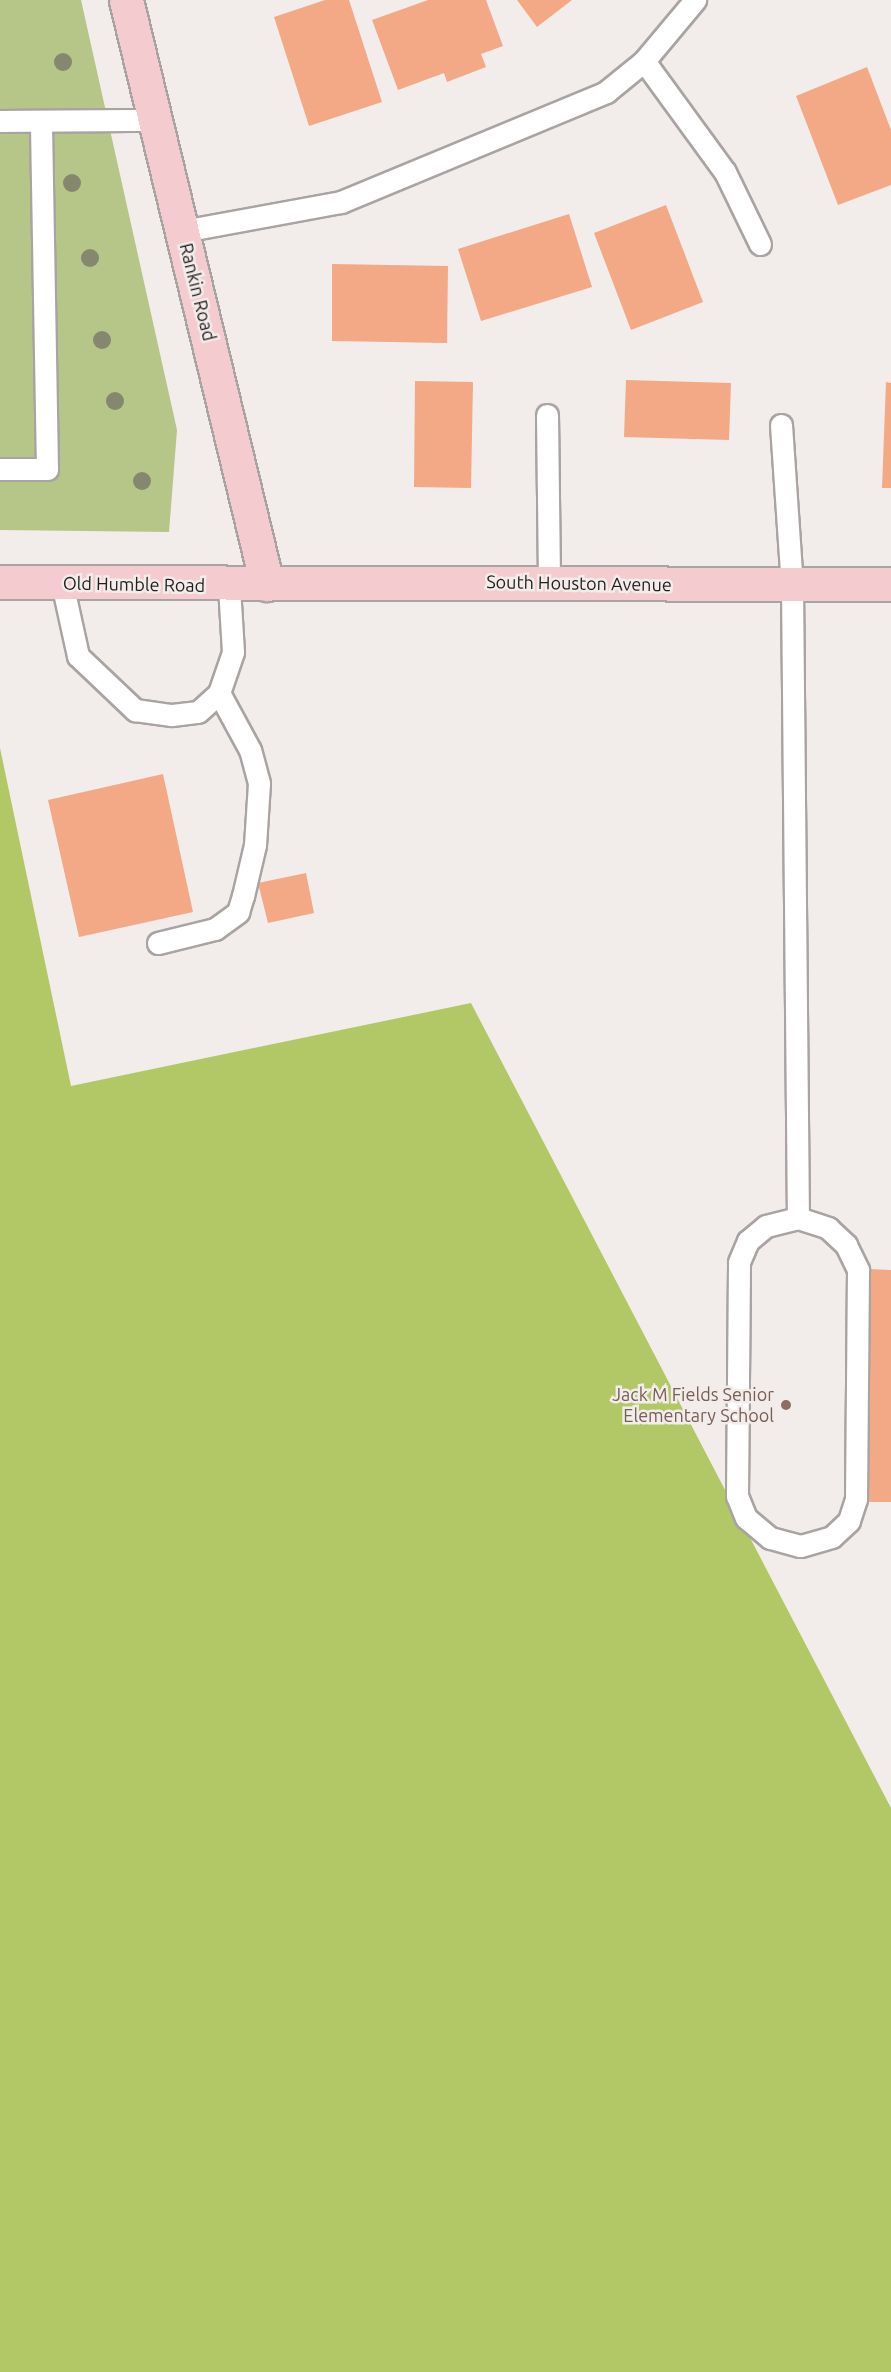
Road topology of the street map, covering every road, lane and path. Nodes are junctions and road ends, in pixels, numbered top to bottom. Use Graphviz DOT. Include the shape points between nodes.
graph roads {
  1 [pos="126,0"];
  2 [pos="695,0"];
  3 [pos="644,61"];
  4 [pos="154,120"];
  5 [pos="0,121"];
  6 [pos="41,121"];
  7 [pos="183,231"];
  8 [pos="760,244"];
  9 [pos="547,415"];
  10 [pos="781,425"];
  11 [pos="0,469"];
  12 [pos="0,582"];
  13 [pos="62,583"];
  14 [pos="549,583"];
  15 [pos="267,584"];
  16 [pos="891,584"];
  17 [pos="792,585"];
  18 [pos="229,586"];
  19 [pos="219,693"];
  20 [pos="158,943"];
  21 [pos="798,1218"];
  1 -- 4 [label="main road, Rankin Road"];
  2 -- 3 [label="lane"];
  3 -- 7 [label="lane" via="606,92 341,202"];
  3 -- 8 [label="lane" via="725,172"];
  4 -- 6 [label="lane"];
  4 -- 7 [label="main road, Rankin Road"];
  5 -- 6 [label="lane"];
  6 -- 11 [label="lane" via="47,468"];
  7 -- 15 [label="main road, Rankin Road"];
  9 -- 14 [label="lane"];
  10 -- 17 [label="lane"];
  12 -- 13 [label="main road, Old Humble Road"];
  13 -- 18 [label="main road, Old Humble Road"];
  13 -- 19 [label="lane" via="78,656 106,687 135,710 172,715 198,712"];
  14 -- 15 [label="main road, South Houston Avenue"];
  14 -- 17 [label="main road, South Houston Avenue"];
  15 -- 18 [label="main road, Old Humble Road"];
  16 -- 17 [label="main road, South Houston Avenue"];
  17 -- 21 [label="lane"];
  18 -- 19 [label="lane" via="233,652"];
  19 -- 20 [label="lane" via="250,750 259,783 255,845 243,896 238,912 215,929"];
  21 -- 21 [label="lane" via="828,1228 846,1245 858,1270 856,1499 849,1521 832,1537 800,1546 770,1538 746,1518 737,1496 739,1262 748,1241 766,1226"];
}
